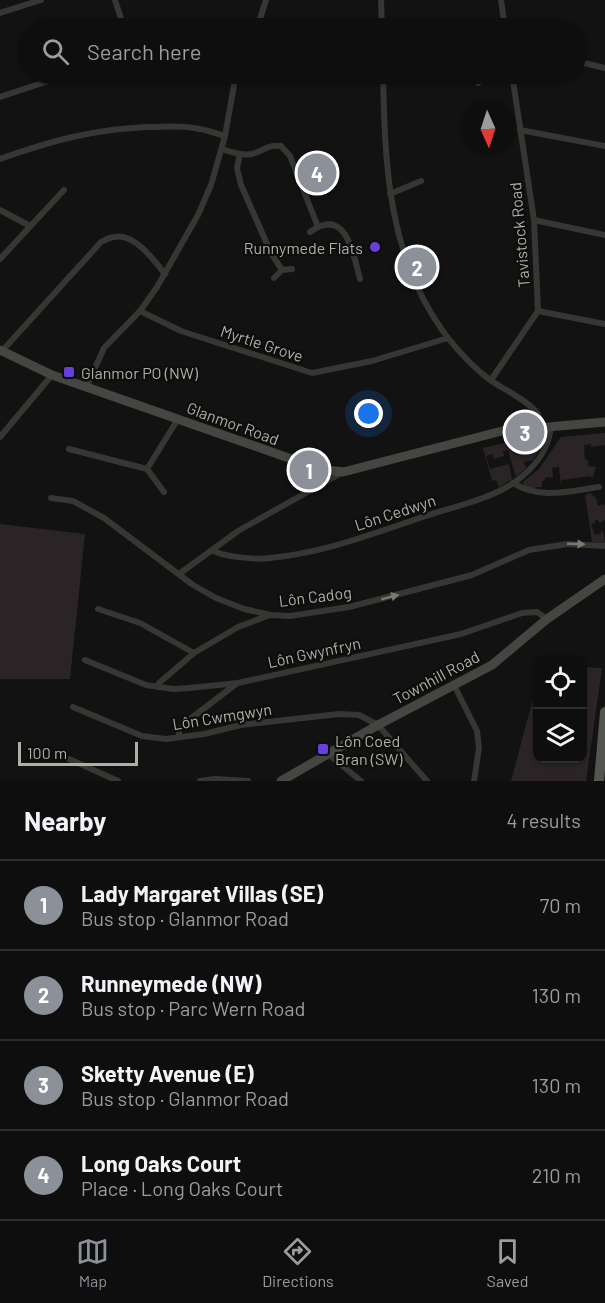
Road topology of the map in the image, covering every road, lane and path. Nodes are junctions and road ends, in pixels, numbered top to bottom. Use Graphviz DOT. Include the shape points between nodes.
graph roads {
  1 [pos="41,0"];
  2 [pos="115,0"];
  3 [pos="266,0"];
  4 [pos="381,0"];
  5 [pos="501,0"];
  6 [pos="0,14"];
  7 [pos="121,18"];
  8 [pos="260,18"];
  9 [pos="382,18"];
  10 [pos="504,18"];
  11 [pos="587,64"];
  12 [pos="605,68"];
  13 [pos="40,84"];
  14 [pos="234,84"];
  15 [pos="383,84"];
  16 [pos="513,84"];
  17 [pos="0,97"];
  18 [pos="520,129"];
  19 [pos="225,136"];
  20 [pos="605,146"];
  21 [pos="222,149"];
  22 [pos="240,154"];
  23 [pos="0,159"];
  24 [pos="421,181"];
  25 [pos="64,190"];
  26 [pos="390,194"];
  27 [pos="0,210"];
  28 [pos="534,220"];
  29 [pos="30,226"];
  30 [pos="318,227"];
  31 [pos="310,232"];
  32 [pos="605,235"];
  33 [pos="0,258"];
  34 [pos="292,269"];
  35 [pos="282,270"];
  36 [pos="165,274"];
  37 [pos="274,278"];
  38 [pos="360,279"];
  39 [pos="140,311"];
  40 [pos="538,311"];
  41 [pos="605,324"];
  42 [pos="448,338"];
  43 [pos="1,351"];
  44 [pos="52,375"];
  45 [pos="491,380"];
  46 [pos="87,386"];
  47 [pos="178,419"];
  48 [pos="605,422"];
  49 [pos="551,426"];
  50 [pos="540,427"];
  51 [pos="0,437"];
  52 [pos="69,449"];
  53 [pos="147,469"];
  54 [pos="343,471"];
  55 [pos="513,483"];
  56 [pos="599,487"];
  57 [pos="164,492"];
  58 [pos="51,498"];
  59 [pos="605,546"];
  60 [pos="212,550"];
  61 [pos="179,574"];
  62 [pos="605,579"];
  63 [pos="601,585"];
  64 [pos="98,609"];
  65 [pos="271,615"];
  66 [pos="547,619"];
  67 [pos="194,653"];
  68 [pos="85,660"];
  69 [pos="238,683"];
  70 [pos="454,685"];
  71 [pos="158,687"];
  72 [pos="73,707"];
  73 [pos="605,712"];
  74 [pos="378,725"];
  75 [pos="179,737"];
  76 [pos="328,754"];
  77 [pos="69,759"];
  78 [pos="118,781"];
  79 [pos="200,781"];
  80 [pos="248,781"];
  81 [pos="281,781"];
  82 [pos="362,781"];
  83 [pos="427,781"];
  84 [pos="474,781"];
  85 [pos="599,781"];
  1 -- 6 [label="street"];
  2 -- 7 [label="street"];
  3 -- 8 [label="street"];
  4 -- 9 [label="street"];
  5 -- 10 [label="street"];
  11 -- 12 [label="street"];
  13 -- 17 [label="street"];
  14 -- 19 [label="street"];
  15 -- 26 [label="street"];
  16 -- 18 [label="street, Tavistock Road"];
  18 -- 20 [label="street"];
  18 -- 28 [label="street, Tavistock Road"];
  19 -- 21 [label="street"];
  19 -- 23 [label="street" via="171,126 120,128 70,136"];
  21 -- 22 [label="street"];
  21 -- 36 [label="street" via="198,215"];
  22 -- 30 [label="street" via="281,146 290,156"];
  22 -- 35 [label="street" via="237,168 241,185"];
  24 -- 26 [label="street"];
  25 -- 29 [label="street"];
  26 -- 42 [label="street" via="411,271"];
  27 -- 29 [label="street"];
  28 -- 32 [label="street"];
  28 -- 40 [label="street, Tavistock Road"];
  29 -- 33 [label="street"];
  30 -- 31 [label="street"];
  30 -- 38 [label="street" via="332,224 341,228"];
  34 -- 35 [label="street"];
  35 -- 37 [label="street"];
  36 -- 39 [label="street"];
  36 -- 43 [label="street" via="151,255 129,239 117,236 101,242"];
  39 -- 42 [label="street, Myrtle Grove" via="181,331 312,373 372,361"];
  39 -- 46 [label="street" via="104,348"];
  40 -- 41 [label="street"];
  40 -- 45 [label="street"];
  42 -- 45 [label="street"];
  43 -- 44 [label="street, Glanmor Road"];
  44 -- 46 [label="street, Glanmor Road"];
  44 -- 51 [label="street"];
  45 -- 50 [label="street" via="531,407 539,415"];
  46 -- 47 [label="street, Glanmor Road"];
  47 -- 53 [label="street"];
  47 -- 54 [label="street, Glanmor Road" via="320,469"];
  48 -- 49 [label="street, Glanmor Road"];
  49 -- 50 [label="street, Glanmor Road"];
  49 -- 55 [label="street, Lôn Cedwyn" via="550,441 544,451"];
  50 -- 54 [label="street, Glanmor Road" via="502,431"];
  52 -- 53 [label="street"];
  53 -- 57 [label="street"];
  54 -- 60 [label="street" via="267,513"];
  55 -- 56 [label="street" via="534,493 548,494"];
  55 -- 60 [label="street, Lôn Cedwyn" via="478,500 324,550 268,559"];
  58 -- 61 [label="street, Lôn Cadog" via="74,501 104,518"];
  65 -- 59 [label="street, Lôn Cadog, one-way" via="349,607 472,575 529,550 567,544"];
  60 -- 61 [label="street"];
  61 -- 65 [label="street, Lôn Cadog" via="230,604"];
  62 -- 63 [label="street, Townhill Road"];
  63 -- 66 [label="street, Townhill Road"];
  64 -- 67 [label="street" via="140,623"];
  65 -- 67 [label="street" via="238,627"];
  66 -- 69 [label="street, Lôn Gwynfryn" via="537,612 522,613 461,634"];
  66 -- 70 [label="street, Townhill Road" via="492,665"];
  67 -- 71 [label="street"];
  68 -- 71 [label="street, Lôn Gwynfryn"];
  69 -- 71 [label="street, Lôn Gwynfryn"];
  69 -- 75 [label="street" via="185,723"];
  70 -- 74 [label="street, Townhill Road"];
  70 -- 84 [label="street" via="477,731 479,748"];
  72 -- 75 [label="street, Lôn Cwmgwyn" via="142,736"];
  73 -- 85 [label="main road"];
  74 -- 75 [label="street, Lôn Cwmgwyn" via="359,715 339,714 241,725"];
  74 -- 76 [label="street, Townhill Road"];
  74 -- 83 [label="street"];
  76 -- 81 [label="street, Townhill Road"];
  76 -- 82 [label="street"];
  77 -- 78 [label="street"];
  79 -- 80 [label="street"];
}
